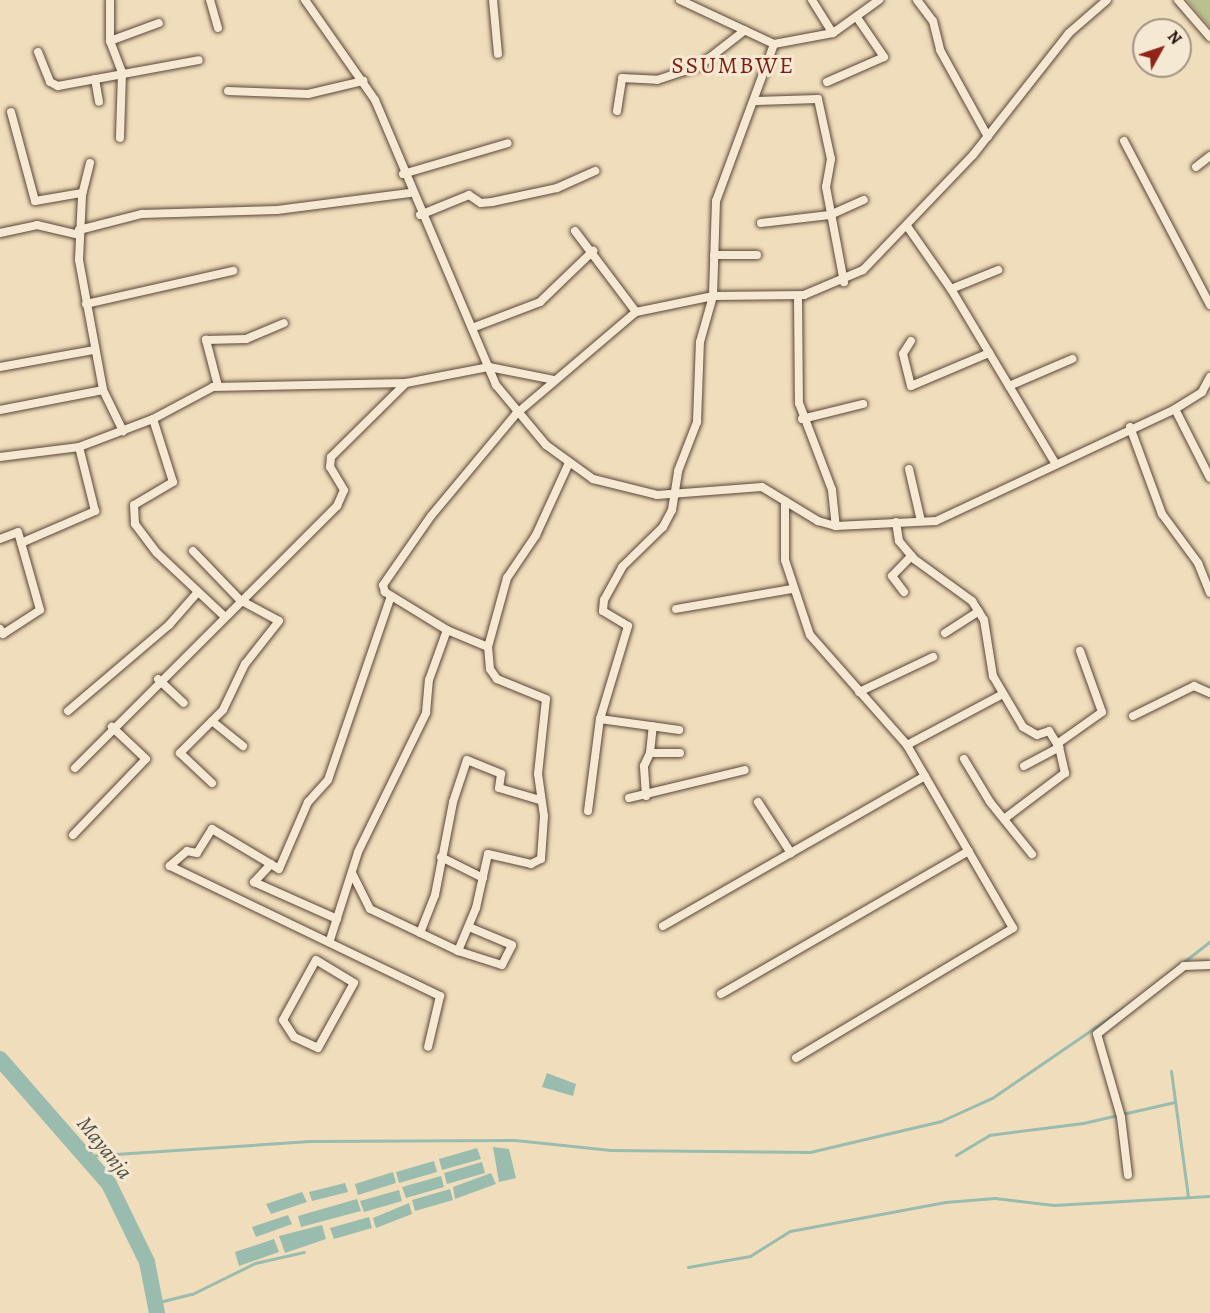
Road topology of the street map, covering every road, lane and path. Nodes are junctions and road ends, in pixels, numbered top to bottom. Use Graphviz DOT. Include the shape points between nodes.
graph roads {
  1 [pos="110,0"];
  2 [pos="210,0"];
  3 [pos="305,0"];
  4 [pos="493,0"];
  5 [pos="680,0"];
  6 [pos="812,0"];
  7 [pos="879,0"];
  8 [pos="917,0"];
  9 [pos="1107,0"];
  10 [pos="1178,0"];
  11 [pos="858,19"];
  12 [pos="159,23"];
  13 [pos="218,28"];
  14 [pos="745,30"];
  15 [pos="833,33"];
  16 [pos="1210,37"];
  17 [pos="110,41"];
  18 [pos="774,44"];
  19 [pos="38,52"];
  20 [pos="498,54"];
  21 [pos="199,60"];
  22 [pos="122,73"];
  23 [pos="95,78"];
  24 [pos="363,81"];
  25 [pos="827,82"];
  26 [pos="228,91"];
  27 [pos="756,101"];
  28 [pos="99,102"];
  29 [pos="617,111"];
  30 [pos="11,112"];
  31 [pos="988,137"];
  32 [pos="120,138"];
  33 [pos="1124,141"];
  34 [pos="508,143"];
  35 [pos="1210,156"];
  36 [pos="90,163"];
  37 [pos="1196,167"];
  38 [pos="595,171"];
  39 [pos="404,174"];
  40 [pos="82,193"];
  41 [pos="410,193"];
  42 [pos="864,200"];
  43 [pos="420,215"];
  44 [pos="830,215"];
  45 [pos="761,223"];
  46 [pos="907,226"];
  47 [pos="575,231"];
  48 [pos="0,233"];
  49 [pos="79,233"];
  50 [pos="593,251"];
  51 [pos="714,255"];
  52 [pos="758,255"];
  53 [pos="998,270"];
  54 [pos="233,271"];
  55 [pos="844,282"];
  56 [pos="951,289"];
  57 [pos="713,296"];
  58 [pos="798,296"];
  59 [pos="86,304"];
  60 [pos="1210,305"];
  61 [pos="636,312"];
  62 [pos="284,323"];
  63 [pos="472,328"];
  64 [pos="911,340"];
  65 [pos="94,350"];
  66 [pos="989,353"];
  67 [pos="1072,359"];
  68 [pos="0,367"];
  69 [pos="489,367"];
  70 [pos="1210,376"];
  71 [pos="554,380"];
  72 [pos="406,383"];
  73 [pos="218,386"];
  74 [pos="1009,386"];
  75 [pos="103,390"];
  76 [pos="863,404"];
  77 [pos="1175,409"];
  78 [pos="0,410"];
  79 [pos="516,414"];
  80 [pos="153,419"];
  81 [pos="802,419"];
  82 [pos="1130,427"];
  83 [pos="123,431"];
  84 [pos="79,447"];
  85 [pos="0,457"];
  86 [pos="568,463"];
  87 [pos="1055,463"];
  88 [pos="909,469"];
  89 [pos="1210,478"];
  90 [pos="676,493"];
  91 [pos="785,501"];
  92 [pos="921,521"];
  93 [pos="896,522"];
  94 [pos="836,526"];
  95 [pos="0,539"];
  96 [pos="21,543"];
  97 [pos="193,551"];
  98 [pos="911,556"];
  99 [pos="792,589"];
  100 [pos="904,592"];
  101 [pos="197,593"];
  102 [pos="1210,593"];
  103 [pos="391,596"];
  104 [pos="240,600"];
  105 [pos="675,609"];
  106 [pos="979,611"];
  107 [pos="223,615"];
  108 [pos="0,628"];
  109 [pos="447,630"];
  110 [pos="945,633"];
  111 [pos="488,647"];
  112 [pos="1080,651"];
  113 [pos="933,657"];
  114 [pos="158,679"];
  115 [pos="859,692"];
  116 [pos="1210,693"];
  117 [pos="1001,695"];
  118 [pos="184,703"];
  119 [pos="68,711"];
  120 [pos="1133,716"];
  121 [pos="600,719"];
  122 [pos="212,721"];
  123 [pos="653,726"];
  124 [pos="112,727"];
  125 [pos="679,730"];
  126 [pos="907,745"];
  127 [pos="1058,745"];
  128 [pos="243,746"];
  129 [pos="650,753"];
  130 [pos="680,753"];
  131 [pos="964,759"];
  132 [pos="1024,766"];
  133 [pos="75,768"];
  134 [pos="745,771"];
  135 [pos="925,776"];
  136 [pos="212,783"];
  137 [pos="646,796"];
  138 [pos="629,798"];
  139 [pos="540,800"];
  140 [pos="758,802"];
  141 [pos="588,811"];
  142 [pos="1004,819"];
  143 [pos="74,836"];
  144 [pos="969,851"];
  145 [pos="791,853"];
  146 [pos="1032,854"];
  147 [pos="441,857"];
  148 [pos="271,864"];
  149 [pos="352,873"];
  150 [pos="483,878"];
  151 [pos="337,919"];
  152 [pos="663,926"];
  153 [pos="469,927"];
  154 [pos="420,933"];
  155 [pos="330,940"];
  156 [pos="458,951"];
  157 [pos="1210,965"];
  158 [pos="721,994"];
  159 [pos="291,1006"];
  160 [pos="428,1047"];
  161 [pos="796,1058"];
  162 [pos="1128,1175"];
  1 -- 17 [label="street"];
  2 -- 13 [label="street"];
  3 -- 24 [label="street"];
  4 -- 20 [label="street"];
  5 -- 14 [label="street"];
  6 -- 15 [label="street"];
  7 -- 11 [label="street"];
  8 -- 31 [label="street" via="933,21 940,50"];
  9 -- 31 [label="street" via="1062,41"];
  10 -- 16 [label="street"];
  11 -- 15 [label="street"];
  11 -- 25 [label="street" via="884,57 870,68"];
  12 -- 17 [label="street"];
  14 -- 18 [label="street"];
  14 -- 29 [label="street" via="699,66 657,80 622,78"];
  15 -- 18 [label="street"];
  17 -- 22 [label="street"];
  18 -- 27 [label="street"];
  19 -- 23 [label="street" via="53,85"];
  21 -- 22 [label="street"];
  22 -- 23 [label="street"];
  22 -- 32 [label="street"];
  23 -- 28 [label="street"];
  24 -- 26 [label="street" via="308,94"];
  24 -- 39 [label="street"];
  27 -- 44 [label="street" via="818,99 831,159 826,187"];
  27 -- 51 [label="street" via="716,201"];
  30 -- 40 [label="street" via="35,201"];
  31 -- 46 [label="street"];
  33 -- 60 [label="street"];
  34 -- 39 [label="street"];
  35 -- 37 [label="street"];
  36 -- 40 [label="street"];
  38 -- 43 [label="street" via="557,188 492,202 481,203 469,195"];
  39 -- 41 [label="street"];
  40 -- 49 [label="street"];
  41 -- 43 [label="street"];
  41 -- 49 [label="street" via="277,210 142,214"];
  42 -- 44 [label="street"];
  43 -- 63 [label="street"];
  44 -- 45 [label="street"];
  44 -- 55 [label="street"];
  46 -- 55 [label="street" via="863,270"];
  46 -- 56 [label="street"];
  47 -- 50 [label="street"];
  48 -- 49 [label="street" via="37,225"];
  49 -- 59 [label="street"];
  50 -- 61 [label="street"];
  50 -- 63 [label="street" via="540,302"];
  51 -- 52 [label="street"];
  51 -- 57 [label="street"];
  53 -- 56 [label="street"];
  54 -- 59 [label="street"];
  55 -- 58 [label="street"];
  56 -- 66 [label="street"];
  57 -- 58 [label="street"];
  57 -- 61 [label="street"];
  57 -- 90 [label="street" via="700,342 697,422 678,471"];
  58 -- 81 [label="street" via="796,370"];
  59 -- 65 [label="street"];
  61 -- 71 [label="street"];
  62 -- 73 [label="street" via="246,339 206,340"];
  63 -- 69 [label="street"];
  64 -- 66 [label="street" via="903,354 911,386"];
  65 -- 68 [label="street"];
  65 -- 75 [label="street"];
  66 -- 74 [label="street"];
  67 -- 74 [label="street"];
  69 -- 71 [label="street"];
  69 -- 72 [label="street"];
  69 -- 79 [label="street"];
  70 -- 77 [label="street" via="1202,392"];
  71 -- 79 [label="street"];
  72 -- 73 [label="street"];
  72 -- 104 [label="street" via="331,457 330,467 344,490 337,506"];
  73 -- 80 [label="street" via="200,391"];
  74 -- 87 [label="street"];
  75 -- 78 [label="street"];
  75 -- 83 [label="street"];
  76 -- 81 [label="street"];
  77 -- 82 [label="street"];
  77 -- 89 [label="street"];
  79 -- 86 [label="street"];
  79 -- 103 [label="street" via="385,578 385,592"];
  80 -- 83 [label="street"];
  80 -- 101 [label="street" via="173,482 134,506 135,524"];
  81 -- 94 [label="street" via="832,490"];
  82 -- 87 [label="street"];
  82 -- 102 [label="street" via="1162,514 1198,563"];
  83 -- 84 [label="street"];
  84 -- 85 [label="street"];
  84 -- 96 [label="street" via="94,511"];
  86 -- 90 [label="street" via="616,489"];
  86 -- 111 [label="street" via="536,535 507,578"];
  87 -- 92 [label="street" via="986,501"];
  88 -- 92 [label="street"];
  90 -- 91 [label="street" via="750,485"];
  90 -- 121 [label="street" via="663,527 622,567 604,600 603,611 628,626"];
  91 -- 94 [label="street"];
  91 -- 99 [label="street" via="782,533"];
  92 -- 93 [label="street"];
  93 -- 94 [label="street"];
  93 -- 98 [label="street"];
  95 -- 96 [label="street" via="18,531"];
  96 -- 108 [label="street" via="40,610 3,634"];
  97 -- 104 [label="street"];
  98 -- 100 [label="street" via="892,576"];
  98 -- 106 [label="street"];
  99 -- 105 [label="street"];
  99 -- 115 [label="street" via="810,636"];
  101 -- 107 [label="street"];
  101 -- 119 [label="street" via="169,625"];
  103 -- 109 [label="street"];
  103 -- 148 [label="street" via="328,780 308,802 279,868"];
  104 -- 107 [label="street"];
  104 -- 122 [label="street" via="279,621"];
  106 -- 110 [label="street"];
  106 -- 117 [label="street"];
  107 -- 114 [label="street"];
  109 -- 111 [label="street"];
  109 -- 149 [label="street" via="429,680 426,713"];
  111 -- 139 [label="street" via="497,679 546,699"];
  112 -- 127 [label="street" via="1102,712"];
  113 -- 115 [label="street"];
  114 -- 118 [label="street"];
  114 -- 124 [label="street"];
  115 -- 126 [label="street"];
  116 -- 120 [label="street" via="1194,686"];
  117 -- 126 [label="street"];
  117 -- 127 [label="street" via="1023,727 1036,735 1049,730"];
  121 -- 123 [label="street"];
  121 -- 141 [label="street"];
  122 -- 128 [label="street"];
  122 -- 136 [label="street" via="180,753"];
  123 -- 125 [label="street"];
  123 -- 129 [label="street"];
  124 -- 133 [label="street"];
  124 -- 143 [label="street" via="146,759"];
  126 -- 135 [label="street"];
  127 -- 132 [label="street"];
  127 -- 142 [label="street" via="1065,774"];
  129 -- 130 [label="street"];
  129 -- 137 [label="street"];
  131 -- 142 [label="street"];
  134 -- 137 [label="street"];
  135 -- 144 [label="street"];
  135 -- 145 [label="street"];
  137 -- 138 [label="street"];
  139 -- 147 [label="street" via="499,788 501,774 467,760"];
  139 -- 150 [label="street" via="541,859 531,864 488,854"];
  140 -- 145 [label="street"];
  142 -- 146 [label="street"];
  144 -- 158 [label="street"];
  144 -- 161 [label="street" via="1013,928"];
  145 -- 152 [label="street"];
  147 -- 150 [label="street"];
  147 -- 154 [label="street" via="435,895"];
  148 -- 151 [label="street" via="254,882"];
  148 -- 155 [label="street" via="212,829 197,853 187,851 170,866 318,941"];
  149 -- 151 [label="street"];
  149 -- 154 [label="street" via="370,909"];
  150 -- 153 [label="street"];
  151 -- 155 [label="street"];
  153 -- 156 [label="street"];
  153 -- 156 [label="street" via="512,945 502,965"];
  154 -- 156 [label="street"];
  155 -- 160 [label="street" via="440,996"];
  157 -- 162 [label="street" via="1184,966 1097,1034 1120,1114"];
  159 -- 159 [label="street" via="316,960 354,983 318,1048 294,1037 283,1020"];
}
